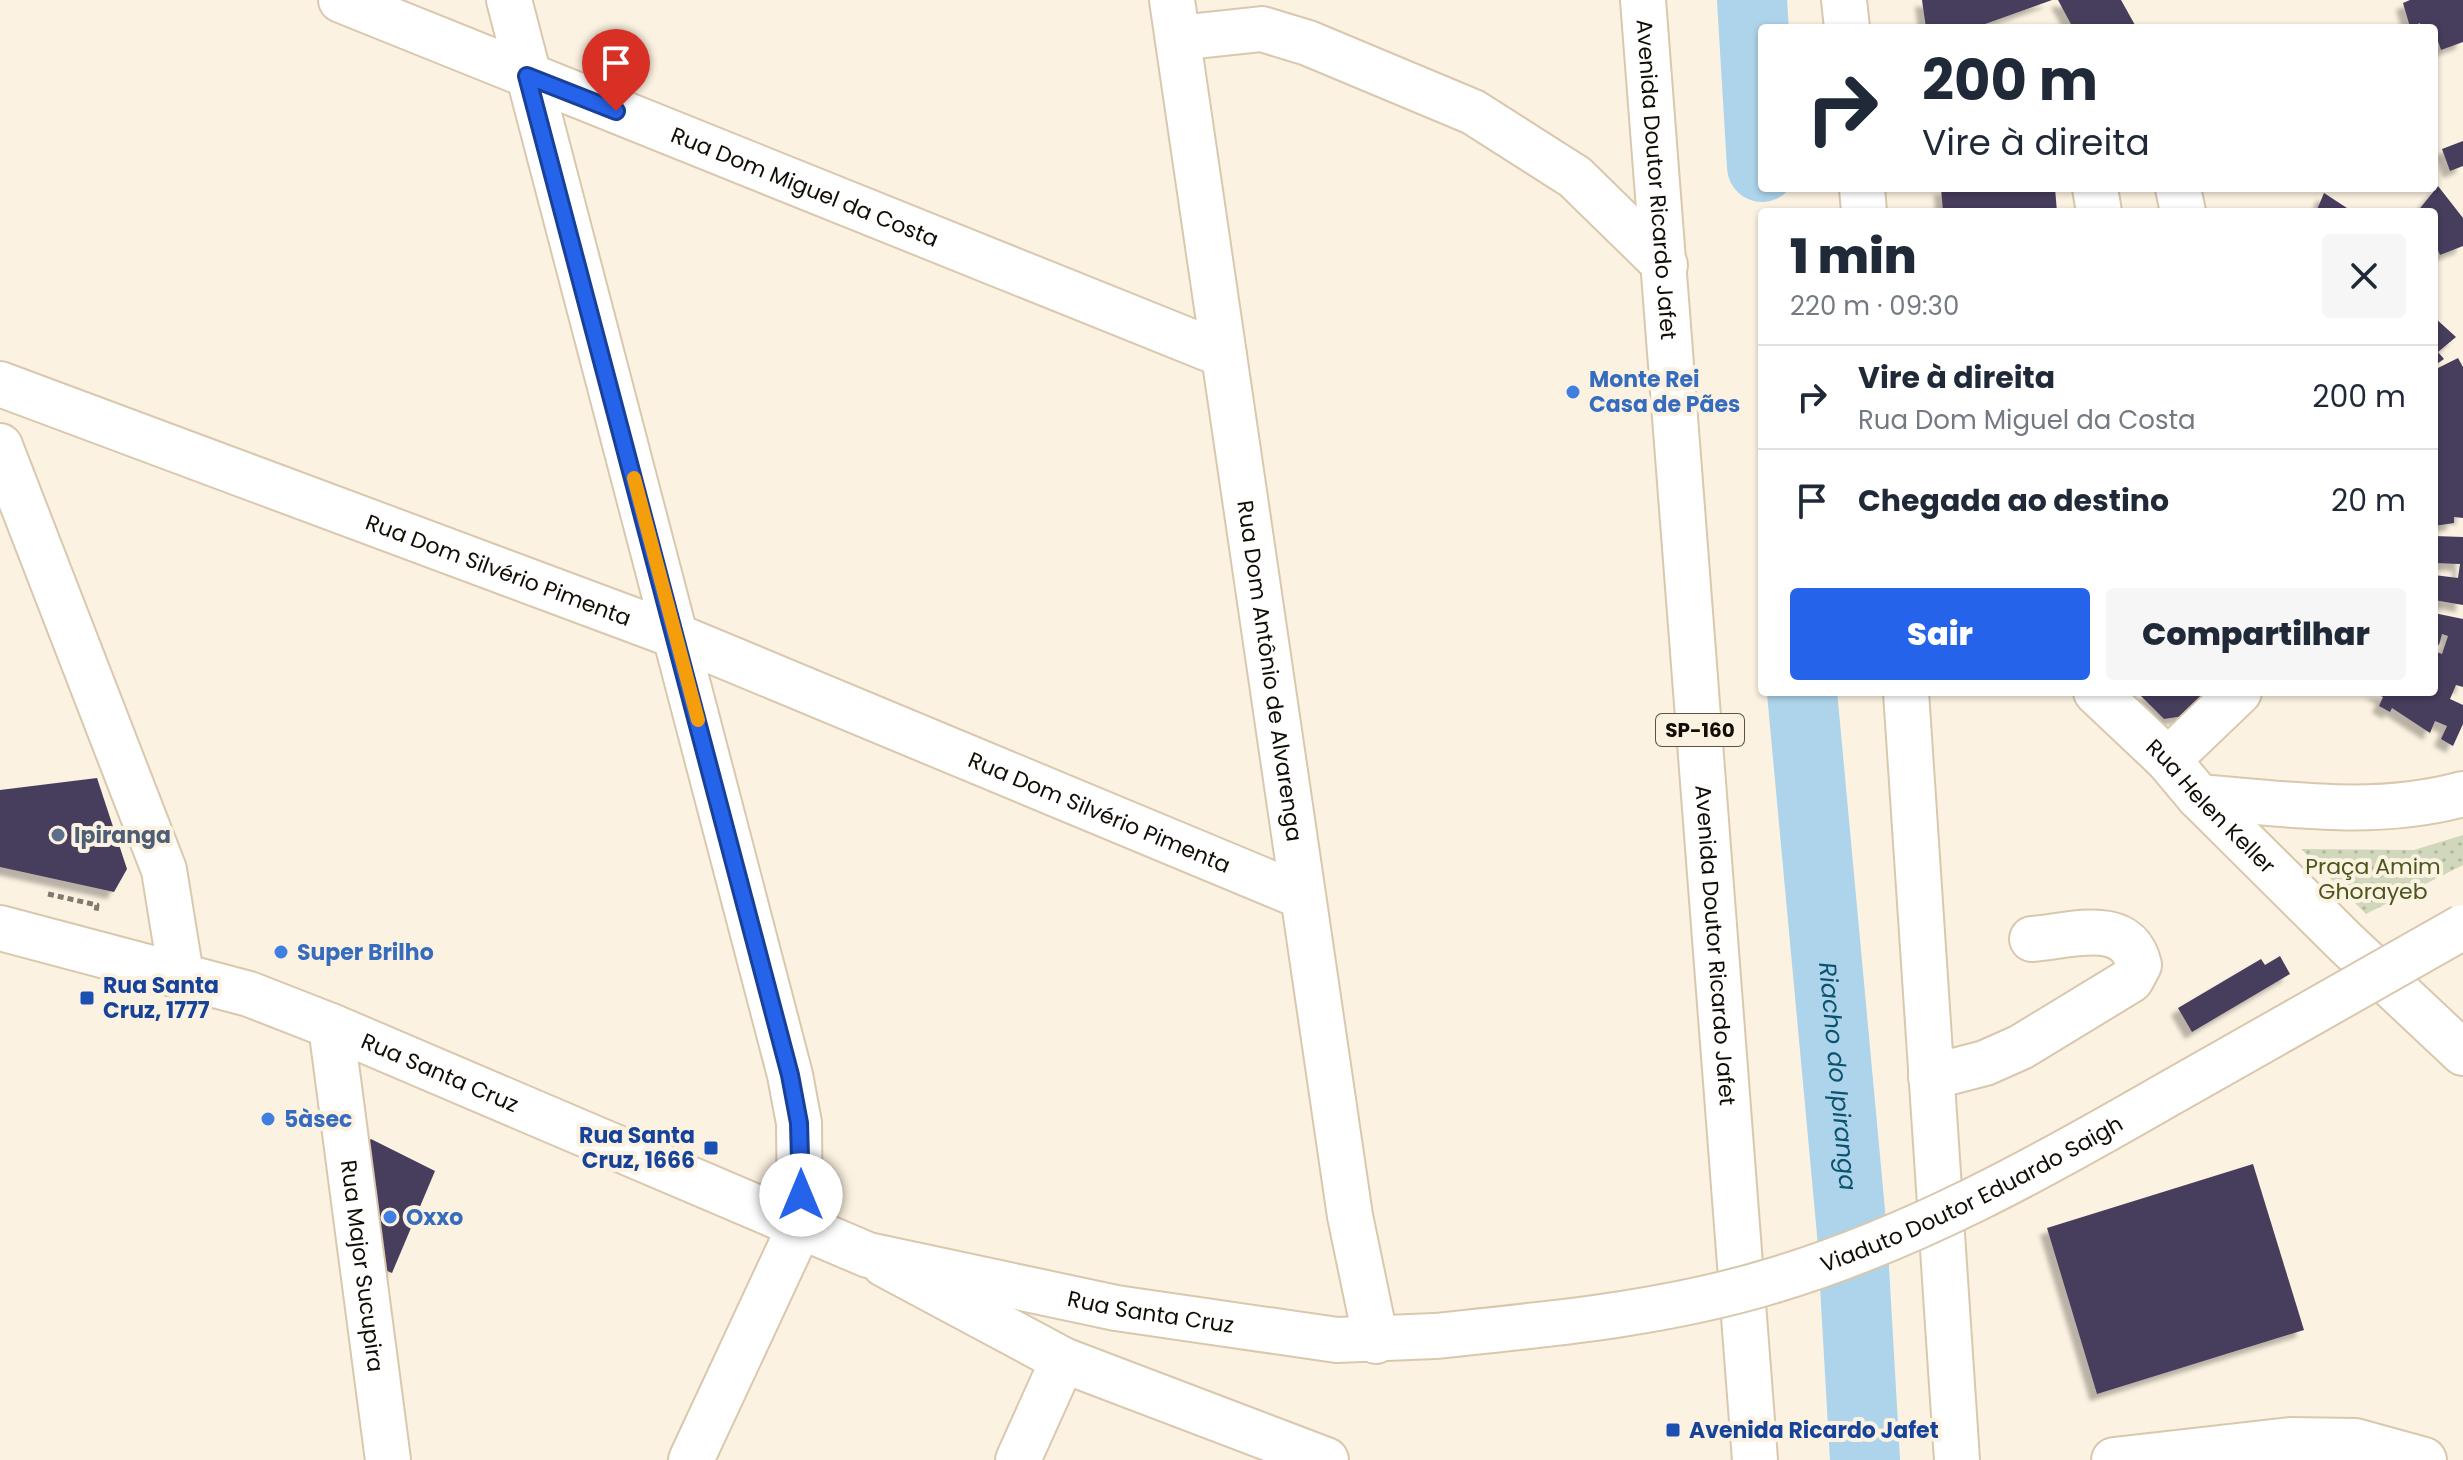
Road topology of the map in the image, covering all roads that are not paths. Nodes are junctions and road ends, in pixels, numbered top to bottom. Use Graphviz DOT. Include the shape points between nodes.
graph roads {
  1 [pos="341,0"];
  2 [pos="509,0"];
  3 [pos="1643,0"];
  4 [pos="1844,0"];
  5 [pos="1175,19"];
  6 [pos="1847,24"];
  7 [pos="527,76"];
  8 [pos="1665,265"];
  9 [pos="1224,355"];
  10 [pos="0,384"];
  11 [pos="0,446"];
  12 [pos="676,636"];
  13 [pos="1906,696"];
  14 [pos="2100,696"];
  15 [pos="2235,696"];
  16 [pos="2168,760"];
  17 [pos="2463,794"];
  18 [pos="2199,797"];
  19 [pos="1301,896"];
  20 [pos="2463,927"];
  21 [pos="0,928"];
  22 [pos="2032,939"];
  23 [pos="181,975"];
  24 [pos="331,1026"];
  25 [pos="2463,1053"];
  26 [pos="1931,1077"];
  27 [pos="800,1226"];
  28 [pos="868,1255"];
  29 [pos="1435,1336"];
  30 [pos="1376,1341"];
  31 [pos="1063,1360"];
  32 [pos="388,1460"];
  33 [pos="691,1460"];
  34 [pos="1018,1460"];
  35 [pos="1326,1460"];
  36 [pos="1755,1460"];
  37 [pos="1957,1460"];
  38 [pos="2114,1460"];
  39 [pos="2424,1460"];
  1 -- 7 [label="street, Rua Dom Miguel da Costa"];
  2 -- 7 [label="street"];
  3 -- 8 [label="street, Avenida Doutor Ricardo Jafet / SP-160"];
  4 -- 6 [label="street"];
  5 -- 8 [label="street" via="1262,29 1308,43 1473,112 1575,177"];
  5 -- 9 [label="street, Rua Dom Antônio de Alvarenga"];
  7 -- 9 [label="street, Rua Dom Miguel da Costa"];
  7 -- 12 [label="street"];
  8 -- 36 [label="street, Avenida Doutor Ricardo Jafet / SP-160"];
  9 -- 19 [label="street, Rua Dom Antônio de Alvarenga"];
  10 -- 12 [label="street, Rua Dom Silvério Pimenta"];
  11 -- 23 [label="street" via="164,870"];
  12 -- 19 [label="street, Rua Dom Silvério Pimenta"];
  12 -- 27 [label="street" via="790,1075 799,1123"];
  13 -- 26 [label="street"];
  14 -- 16 [label="street, Rua Helen Keller"];
  15 -- 16 [label="street"];
  16 -- 18 [label="street, Rua Helen Keller"];
  17 -- 18 [label="street" via="2427,804 2354,809"];
  18 -- 25 [label="street, Rua Helen Keller"];
  19 -- 30 [label="street, Rua Dom Antônio de Alvarenga" via="1350,1216"];
  20 -- 29 [label="street, Viaduto Doutor Eduardo Saigh, bridge" via="2009,1185 1924,1225 1773,1281 1691,1301 1595,1319"];
  21 -- 23 [label="street, Rua Santa Cruz"];
  22 -- 26 [label="street" via="2114,932 2127,939 2139,965 2131,980 2021,1047"];
  23 -- 24 [label="street, Rua Santa Cruz"];
  24 -- 27 [label="street, Rua Santa Cruz"];
  24 -- 32 [label="street, Rua Major Sucupira"];
  26 -- 37 [label="street"];
  27 -- 28 [label="street, Rua Santa Cruz"];
  27 -- 33 [label="street"];
  28 -- 30 [label="street, Rua Santa Cruz" via="1116,1308"];
  28 -- 31 [label="street, Rua Santa Cruz"];
  29 -- 30 [label="street, Rua Santa Cruz"];
  31 -- 34 [label="street"];
  31 -- 35 [label="street, Rua Santa Cruz"];
  38 -- 39 [label="street" via="2303,1440 2355,1441"];
}
